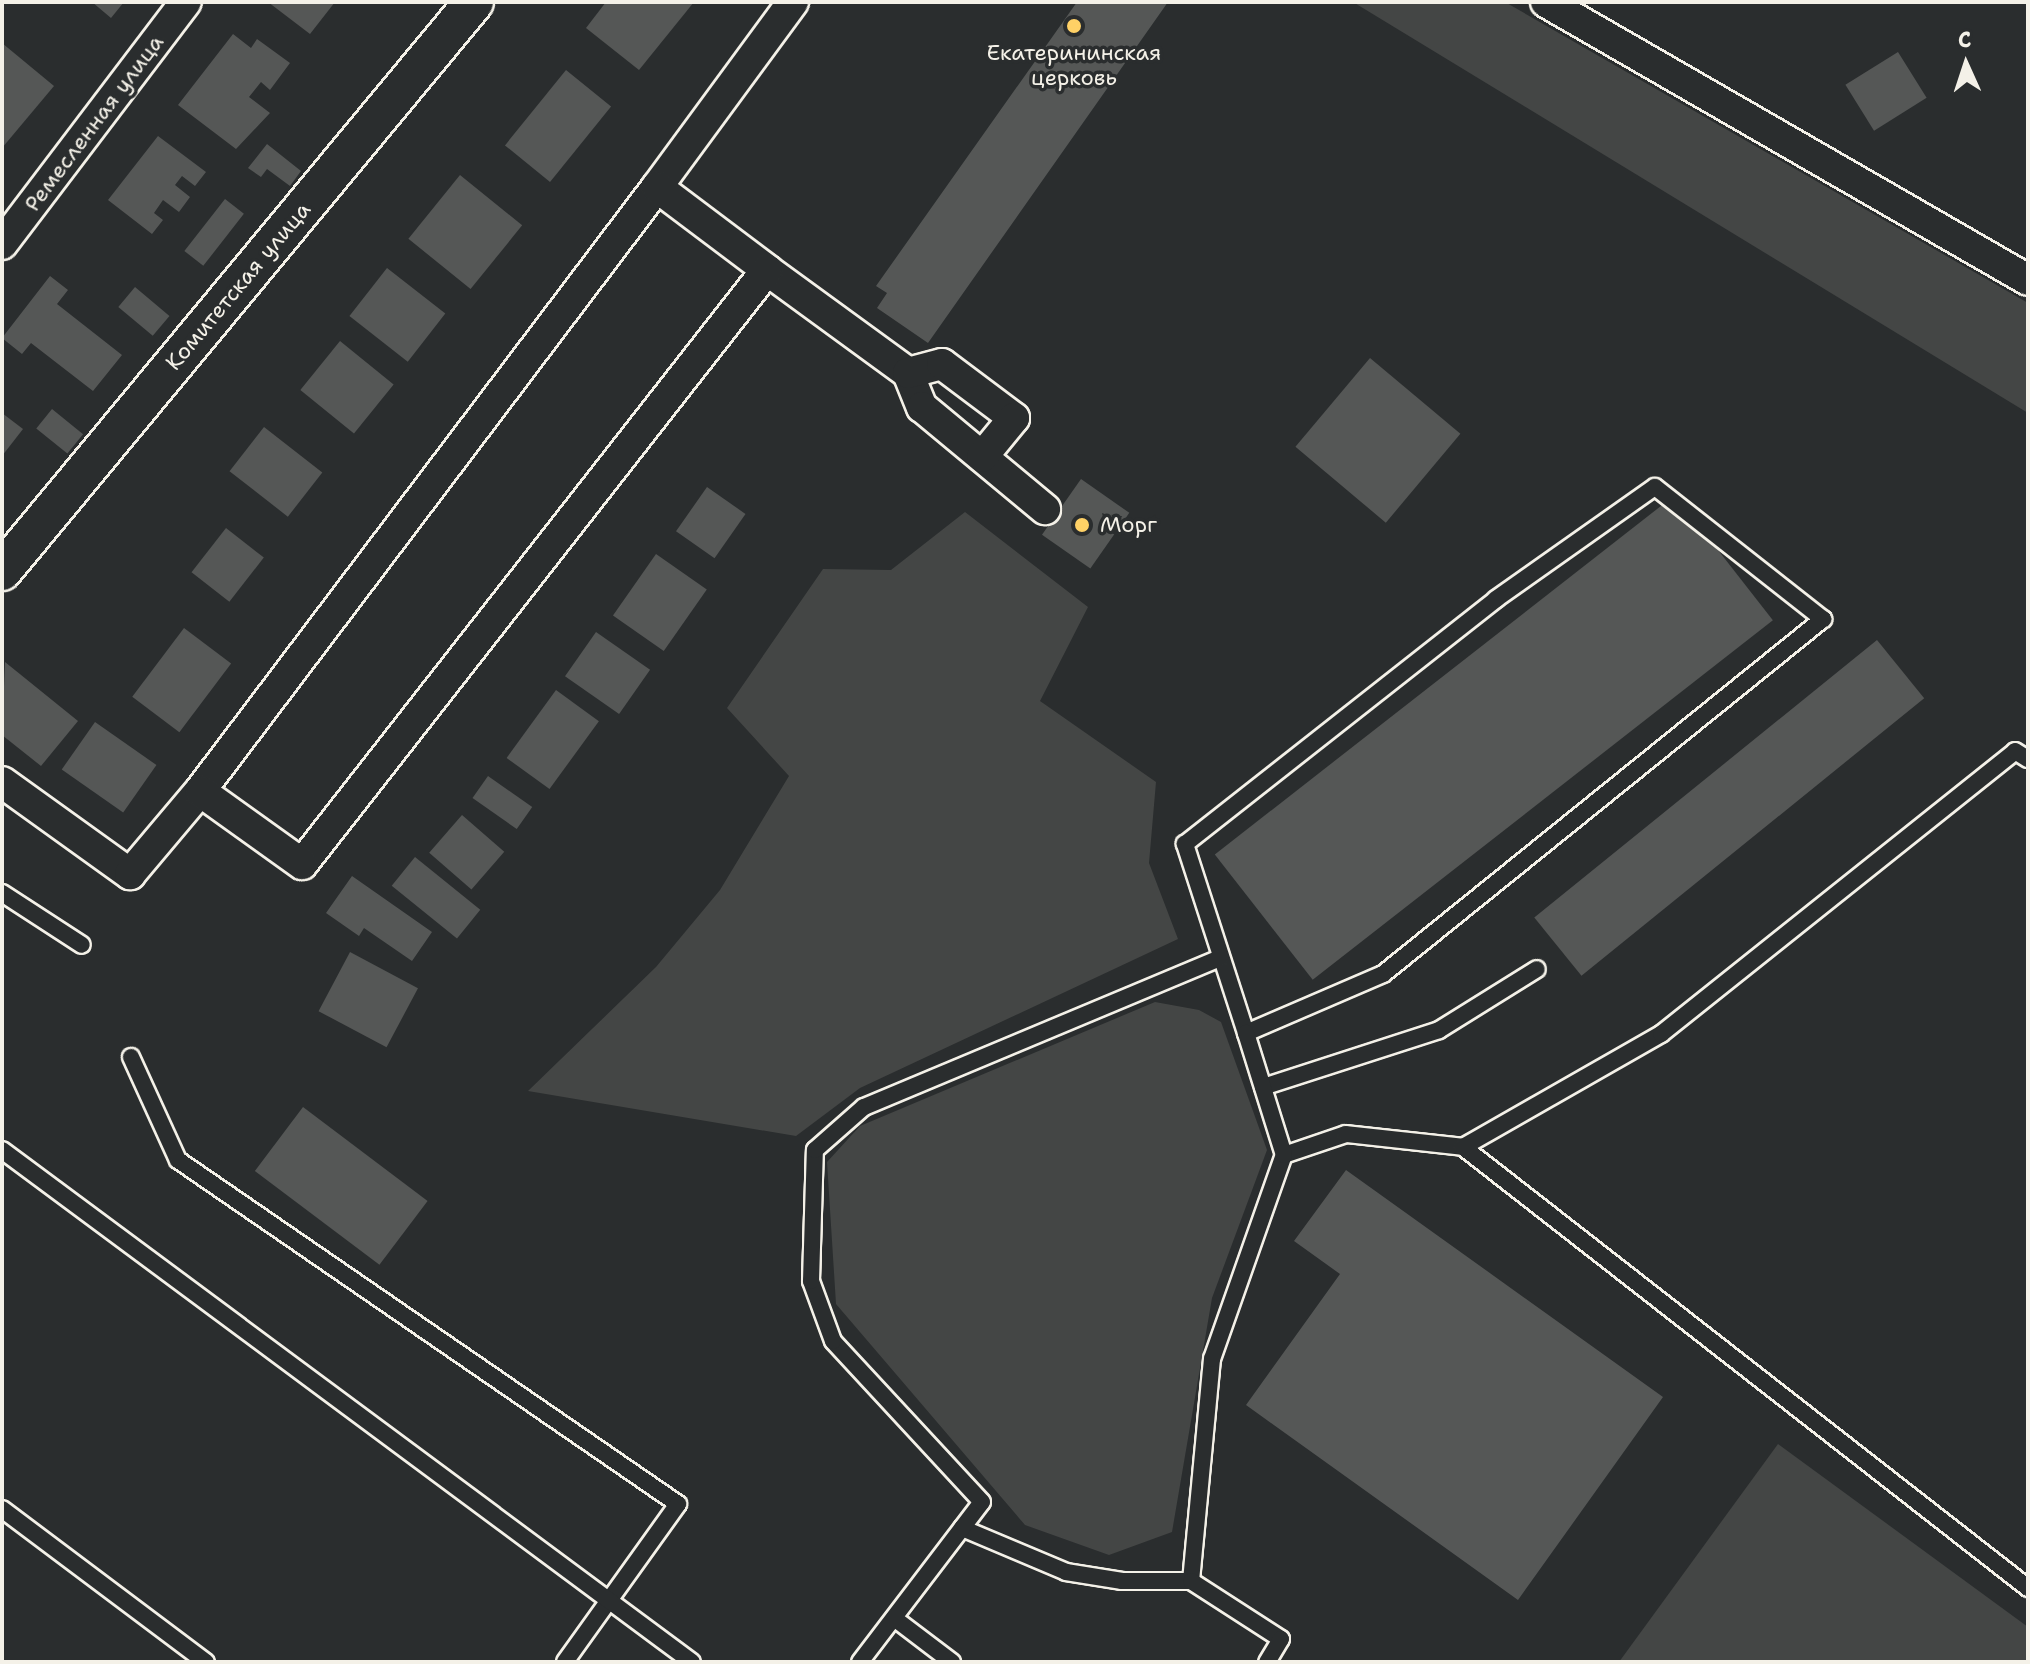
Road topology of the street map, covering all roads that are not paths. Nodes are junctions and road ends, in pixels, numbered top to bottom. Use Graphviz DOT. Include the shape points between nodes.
graph roads {
  1 [pos="186,2"];
  2 [pos="474,2"];
  3 [pos="793,2"];
  4 [pos="1546,2"];
  5 [pos="657,187"];
  6 [pos="2,244"];
  7 [pos="767,270"];
  8 [pos="2028,280"];
  9 [pos="908,373"];
  10 [pos="982,457"];
  11 [pos="1045,509"];
  12 [pos="2,571"];
  13 [pos="2028,759"];
  14 [pos="2,782"];
  15 [pos="200,791"];
  16 [pos="2,893"];
  17 [pos="82,945"];
  18 [pos="1220,958"];
  19 [pos="1537,969"];
  20 [pos="1246,1033"];
  21 [pos="131,1057"];
  22 [pos="1263,1087"];
  23 [pos="1463,1147"];
  24 [pos="2,1150"];
  25 [pos="1284,1155"];
  26 [pos="2,1509"];
  27 [pos="962,1528"];
  28 [pos="1191,1581"];
  29 [pos="2028,1588"];
  30 [pos="610,1599"];
  31 [pos="894,1618"];
  32 [pos="206,1662"];
  33 [pos="565,1662"];
  34 [pos="692,1662"];
  35 [pos="860,1662"];
  36 [pos="952,1662"];
  37 [pos="1267,1662"];
  1 -- 6 [label="street, Ремесленная улица"];
  2 -- 12 [label="street, Комитетская улица"];
  3 -- 5 [label="street"];
  4 -- 8 [label="street"];
  5 -- 7 [label="street"];
  5 -- 15 [label="street"];
  7 -- 9 [label="street"];
  7 -- 15 [label="street" via="302,864"];
  9 -- 10 [label="street" via="922,407"];
  9 -- 10 [label="street" via="942,364 1014,418"];
  10 -- 11 [label="street"];
  13 -- 23 [label="lane" via="2015,751 1661,1034"];
  14 -- 15 [label="street" via="130,874"];
  16 -- 17 [label="lane"];
  18 -- 20 [label="lane"];
  18 -- 20 [label="lane" via="1185,844 1496,599 1655,487 1823,619 1383,974"];
  18 -- 27 [label="lane" via="864,1107 815,1150 811,1281 833,1341 982,1502"];
  19 -- 22 [label="lane" via="1439,1030"];
  20 -- 22 [label="lane"];
  21 -- 30 [label="lane" via="178,1160 678,1504"];
  22 -- 25 [label="lane"];
  23 -- 25 [label="lane" via="1346,1134"];
  23 -- 29 [label="lane"];
  24 -- 30 [label="lane"];
  25 -- 28 [label="lane" via="1212,1359"];
  26 -- 32 [label="lane"];
  27 -- 28 [label="lane" via="1066,1572 1122,1581"];
  27 -- 31 [label="lane"];
  28 -- 37 [label="lane" via="1281,1639"];
  30 -- 33 [label="lane"];
  30 -- 34 [label="lane"];
  31 -- 35 [label="lane"];
  31 -- 36 [label="lane"];
}
